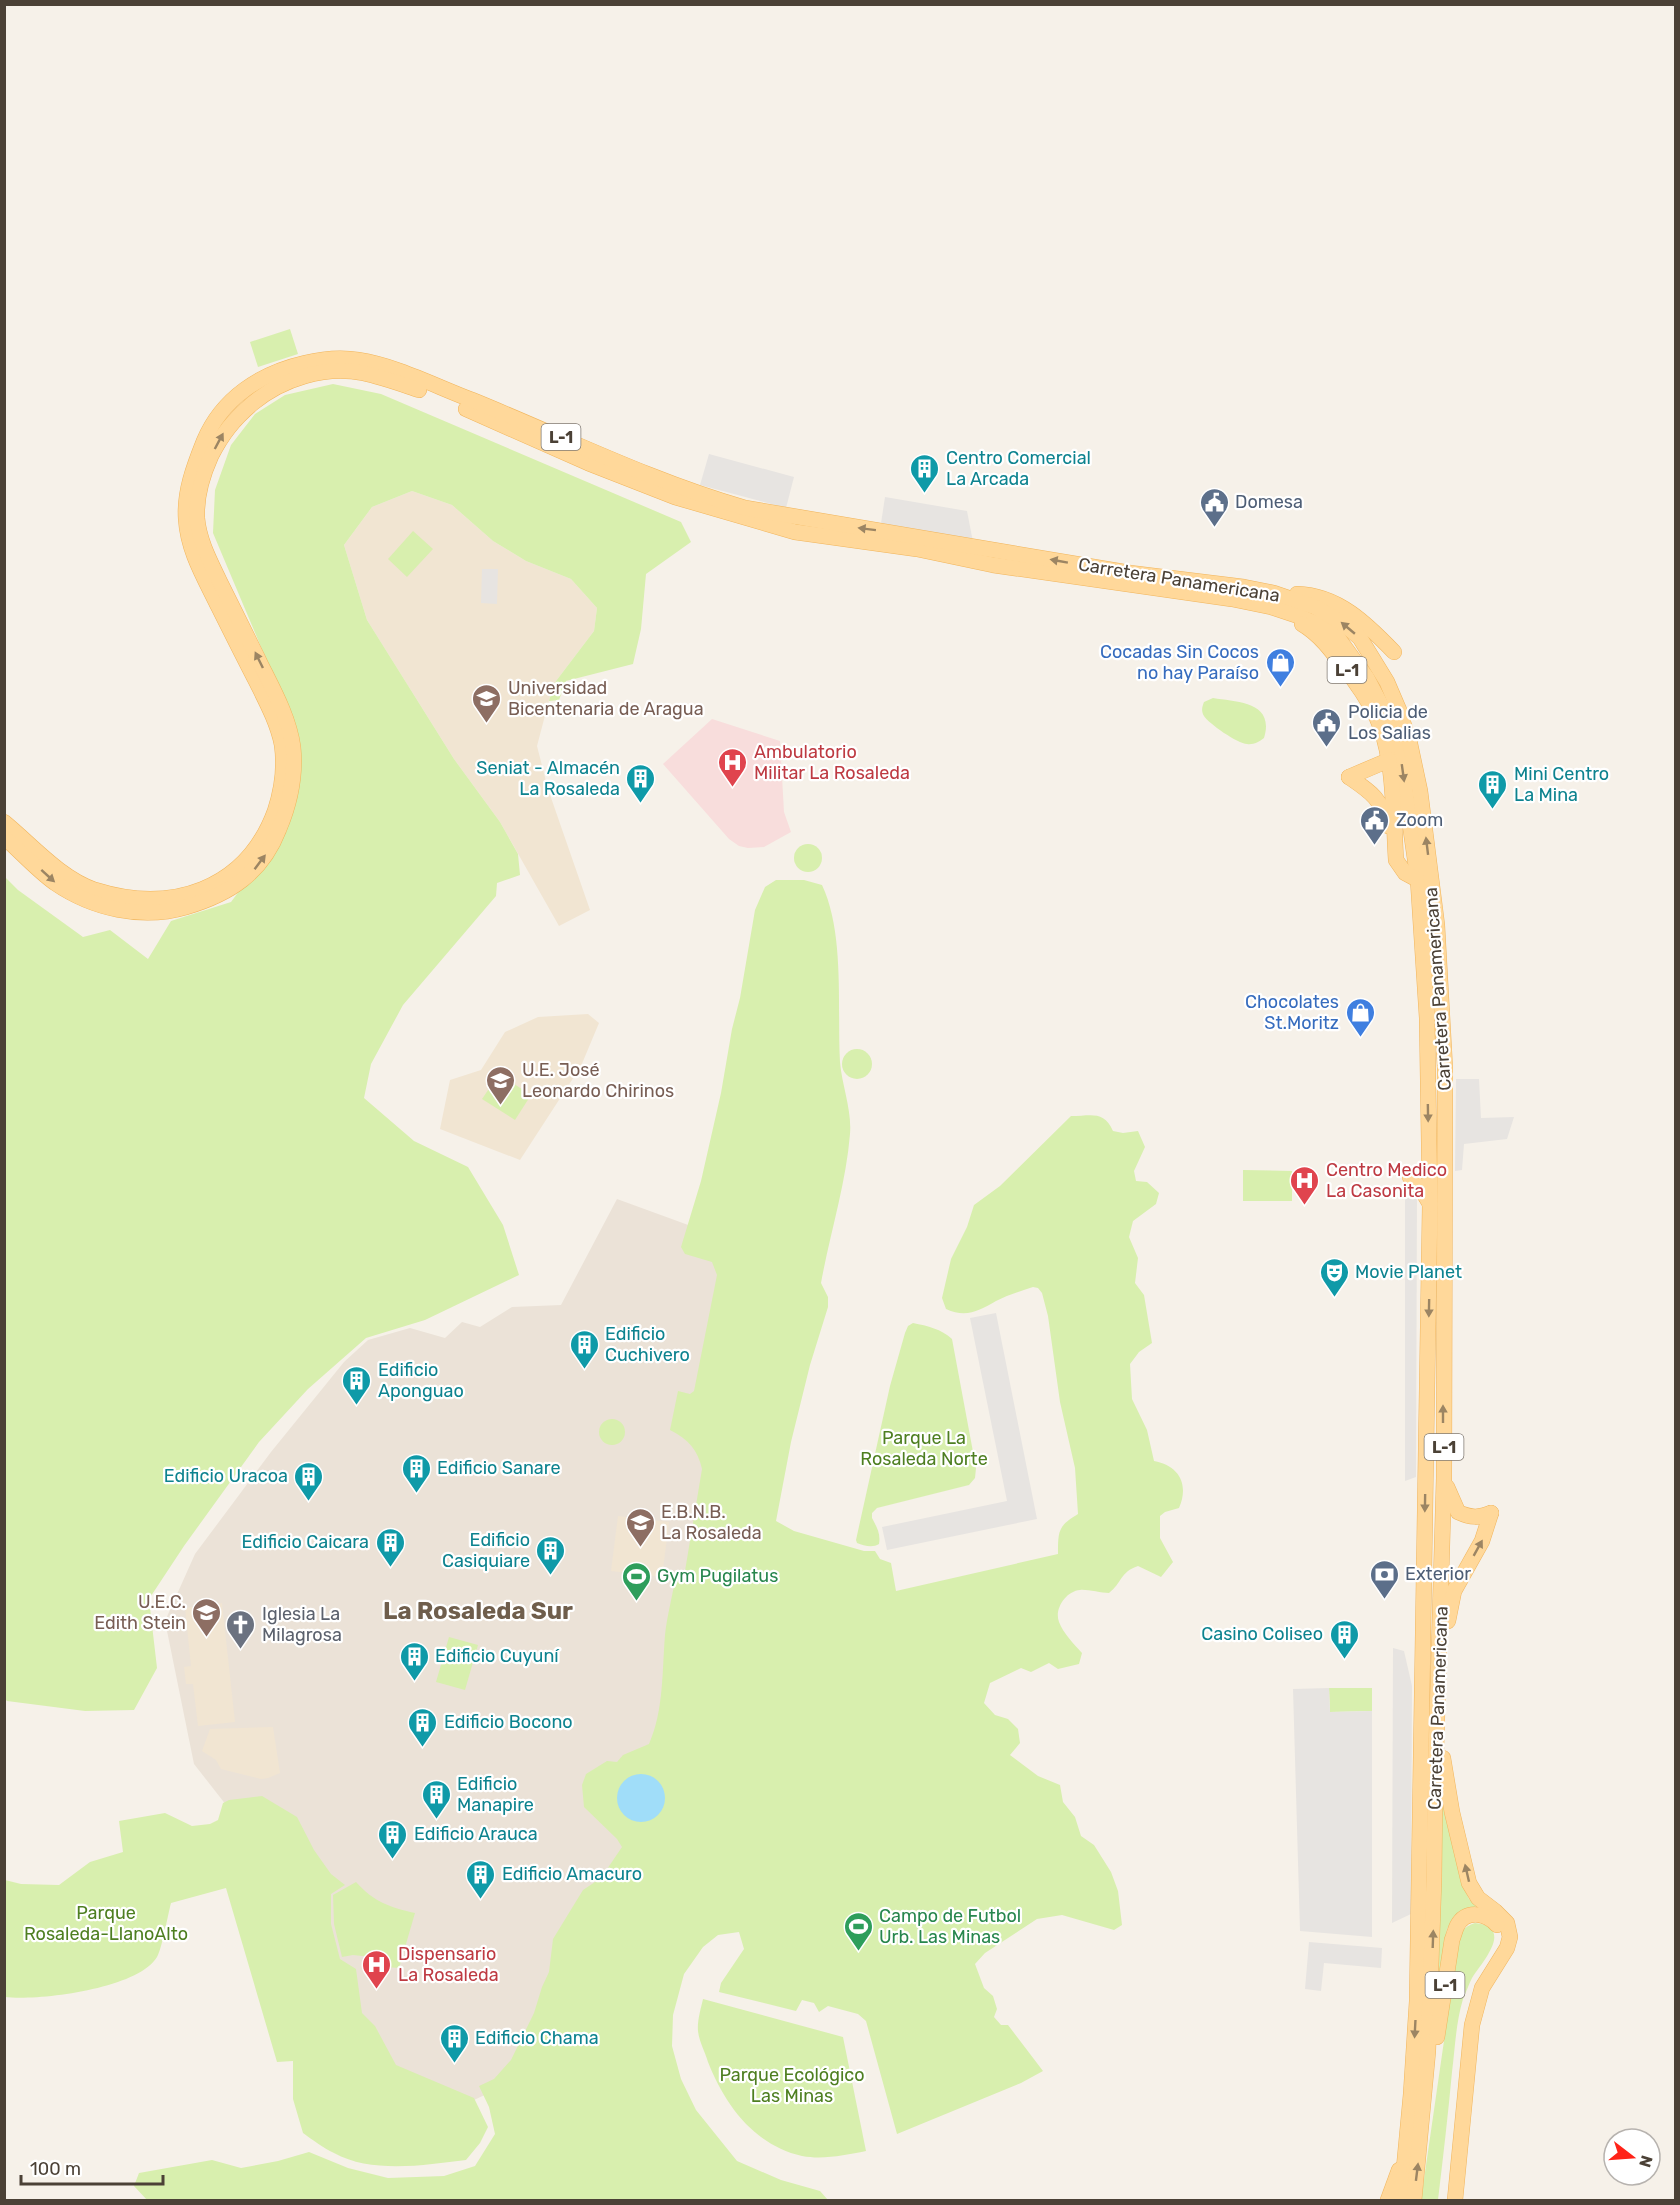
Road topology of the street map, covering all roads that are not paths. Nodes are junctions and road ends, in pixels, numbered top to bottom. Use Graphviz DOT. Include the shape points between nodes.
graph roads {
  1 [pos="1272,600"];
  2 [pos="1394,652"];
  3 [pos="1389,760"];
  4 [pos="4,822"];
  5 [pos="4,837"];
  6 [pos="1396,860"];
  7 [pos="1437,866"];
  8 [pos="1418,880"];
  9 [pos="1437,925"];
  10 [pos="1410,1178"];
  11 [pos="1430,1205"];
  12 [pos="1444,1478"];
  13 [pos="1438,1683"];
  14 [pos="1490,1973"];
  15 [pos="1421,2144"];
  16 [pos="1393,2197"];
  17 [pos="1414,2200"];
  18 [pos="1455,2200"];
  1 -- 2 [label="main road" via="1302,594 1323,598 1348,609"];
  1 -- 3 [label="main road, L-1" via="1329,646 1357,683 1377,717"];
  1 -- 4 [label="main road, Carretera Panamericana / L-1, one-way" via="1244,587 1130,573 745,508 650,475 379,365 346,358 306,363 261,378 224,407 199,454 186,504 192,552 271,711 282,745 283,777 278,802 257,846 242,865 220,882 195,893 143,900 92,889 67,876"];
  5 -- 1 [label="main road, Carretera Panamericana / L-1, one-way" via="55,882 80,897 135,913 181,909 212,899 247,878 262,861 288,808 293,747 283,709 205,550 197,506 202,476 234,419 267,392 329,371 360,372 428,393 675,497 795,532 917,549 993,565 1232,599"];
  1 -- 8 [label="main road, Carretera Panamericana / L-1, one-way" via="1338,638 1380,700 1400,754"];
  9 -- 1 [label="main road, Carretera Panamericana / L-1, one-way" via="1418,781 1407,732 1387,682 1360,638 1341,622 1315,607"];
  3 -- 6 [label="main road, L-1"];
  3 -- 6 [label="main road" via="1349,777 1374,795 1385,812"];
  6 -- 8 [label="main road" via="1404,873"];
  7 -- 9 [label="main road"];
  8 -- 11 [label="main road, Carretera Panamericana / L-1, one-way" via="1427,1018"];
  12 -- 9 [label="main road, Carretera Panamericana / L-1, one-way" via="1445,1068"];
  10 -- 11 [label="main road"];
  11 -- 16 [label="main road, Carretera Panamericana / L-1, one-way" via="1417,2001 1406,2154"];
  12 -- 13 [label="main road, Carretera Panamericana / L-1"];
  13 -- 12 [label="main road, L-1, one-way" via="1454,1591 1482,1541 1491,1513 1468,1517 1458,1512"];
  14 -- 13 [label="main road, L-1, one-way" via="1510,1937 1506,1923 1478,1898 1469,1883 1444,1768"];
  15 -- 13 [label="main road, Carretera Panamericana / L-1, one-way" via="1431,1980"];
  14 -- 15 [label="main road, L-1" via="1499,1950 1499,1927 1481,1914 1466,1916 1452,1940"];
  14 -- 18 [label="main road, L-1" via="1472,2025"];
  17 -- 15 [label="main road, Carretera Panamericana / L-1, one-way"];
}
